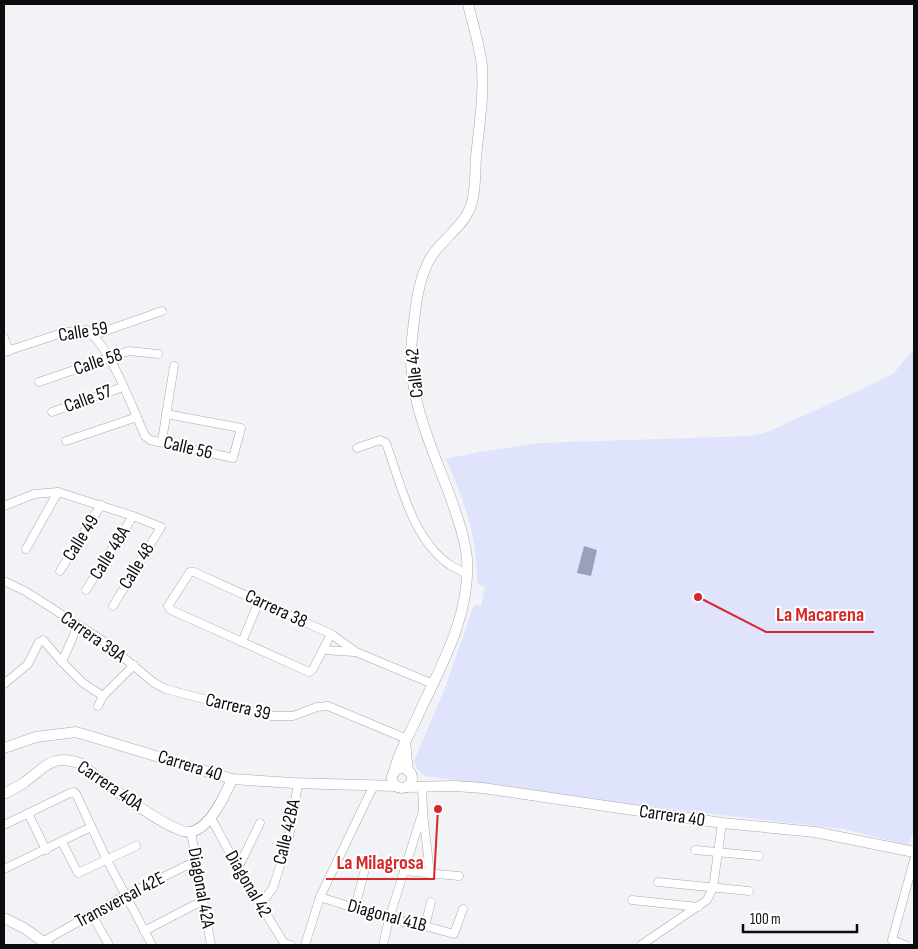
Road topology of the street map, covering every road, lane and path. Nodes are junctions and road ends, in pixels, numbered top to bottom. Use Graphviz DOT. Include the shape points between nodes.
graph roads {
  1 [pos="468,4"];
  2 [pos="162,311"];
  3 [pos="94,334"];
  4 [pos="4,338"];
  5 [pos="6,352"];
  6 [pos="158,354"];
  7 [pos="109,358"];
  8 [pos="174,366"];
  9 [pos="40,382"];
  10 [pos="123,387"];
  11 [pos="52,412"];
  12 [pos="166,414"];
  13 [pos="137,417"];
  14 [pos="66,441"];
  15 [pos="162,441"];
  16 [pos="357,448"];
  17 [pos="58,492"];
  18 [pos="102,505"];
  19 [pos="4,506"];
  20 [pos="133,516"];
  21 [pos="26,549"];
  22 [pos="60,571"];
  23 [pos="467,574"];
  24 [pos="4,581"];
  25 [pos="86,590"];
  26 [pos="259,601"];
  27 [pos="113,606"];
  28 [pos="78,625"];
  29 [pos="331,634"];
  30 [pos="242,642"];
  31 [pos="324,650"];
  32 [pos="356,652"];
  33 [pos="62,662"];
  34 [pos="134,665"];
  35 [pos="4,684"];
  36 [pos="432,684"];
  37 [pos="181,694"];
  38 [pos="104,696"];
  39 [pos="98,706"];
  40 [pos="406,741"];
  41 [pos="4,748"];
  42 [pos="410,774"];
  43 [pos="232,779"];
  44 [pos="397,780"];
  45 [pos="298,784"];
  46 [pos="378,785"];
  47 [pos="425,786"];
  48 [pos="4,794"];
  49 [pos="423,811"];
  50 [pos="28,813"];
  51 [pos="211,818"];
  52 [pos="260,823"];
  53 [pos="722,823"];
  54 [pos="4,825"];
  55 [pos="91,827"];
  56 [pos="191,832"];
  57 [pos="62,842"];
  58 [pos="136,846"];
  59 [pos="46,850"];
  60 [pos="695,850"];
  61 [pos="718,852"];
  62 [pos="914,852"];
  63 [pos="759,856"];
  64 [pos="107,860"];
  65 [pos="914,860"];
  66 [pos="196,861"];
  67 [pos="238,868"];
  68 [pos="4,869"];
  69 [pos="365,869"];
  70 [pos="404,871"];
  71 [pos="430,874"];
  72 [pos="459,876"];
  73 [pos="658,882"];
  74 [pos="713,888"];
  75 [pos="749,891"];
  76 [pos="126,895"];
  77 [pos="320,897"];
  78 [pos="632,900"];
  79 [pos="202,901"];
  80 [pos="431,902"];
  81 [pos="260,905"];
  82 [pos="698,907"];
  83 [pos="354,908"];
  84 [pos="463,909"];
  85 [pos="92,914"];
  86 [pos="4,918"];
  87 [pos="389,919"];
  88 [pos="425,926"];
  89 [pos="144,930"];
  90 [pos="46,943"];
  91 [pos="109,945"];
  92 [pos="152,945"];
  93 [pos="210,945"];
  94 [pos="285,945"];
  95 [pos="305,945"];
  96 [pos="314,945"];
  97 [pos="383,945"];
  98 [pos="641,945"];
  99 [pos="905,945"];
  1 -- 23 [label="main road, Calle 42" via="482,67 472,202 464,219 432,256 425,270 410,352 416,397 460,527"];
  2 -- 3 [label="street, Calle 59"];
  3 -- 5 [label="street, Calle 59" via="87,330 71,331"];
  3 -- 7 [label="street"];
  4 -- 5 [label="street"];
  6 -- 7 [label="street, Calle 58" via="129,351"];
  7 -- 9 [label="street, Calle 58"];
  7 -- 10 [label="street"];
  8 -- 12 [label="street"];
  10 -- 11 [label="street, Calle 57"];
  10 -- 13 [label="street"];
  12 -- 15 [label="street"];
  12 -- 15 [label="street, Calle 56" via="241,428 233,458"];
  13 -- 14 [label="street"];
  13 -- 15 [label="street, Calle 56" via="145,436"];
  16 -- 23 [label="street" via="380,440 386,444 416,526 436,552"];
  17 -- 18 [label="street"];
  17 -- 19 [label="street" via="34,494"];
  17 -- 21 [label="street"];
  18 -- 20 [label="street"];
  18 -- 22 [label="street, Calle 49"];
  20 -- 25 [label="street, Calle 48A"];
  20 -- 27 [label="street, Calle 48" via="161,526"];
  23 -- 36 [label="main road, Calle 42" via="456,627"];
  24 -- 28 [label="street, Carrera 39A"];
  26 -- 29 [label="street, Carrera 38"];
  26 -- 30 [label="street"];
  26 -- 30 [label="street, Carrera 38" via="192,571 168,606"];
  28 -- 33 [label="street"];
  28 -- 34 [label="street, Carrera 39A"];
  29 -- 31 [label="street"];
  29 -- 32 [label="street, Carrera 38"];
  30 -- 31 [label="street" via="309,672"];
  31 -- 32 [label="street, Carrera 38"];
  32 -- 36 [label="street, Carrera 38"];
  33 -- 35 [label="street" via="43,640 28,664"];
  33 -- 38 [label="street" via="83,683"];
  34 -- 37 [label="street, Carrera 39A" via="152,682"];
  34 -- 38 [label="street"];
  36 -- 40 [label="main road, Calle 42"];
  37 -- 40 [label="street, Carrera 39" via="271,716 293,716 328,706"];
  38 -- 39 [label="street"];
  40 -- 42 [label="main road"];
  40 -- 44 [label="main road, Calle 42" via="400,751"];
  41 -- 43 [label="main road, Carrera 40" via="36,737 76,732"];
  42 -- 44 [label="main road" via="401,769"];
  42 -- 44 [label="main road" via="411,782"];
  42 -- 47 [label="main road"];
  43 -- 45 [label="main road, Carrera 40"];
  43 -- 51 [label="main road"];
  44 -- 46 [label="main road"];
  44 -- 47 [label="main road, Carrera 40"];
  45 -- 46 [label="main road, Carrera 40"];
  45 -- 81 [label="street, Calle 42BA" via="289,837 273,888"];
  46 -- 77 [label="street" via="370,793"];
  47 -- 49 [label="street"];
  47 -- 53 [label="main road, Carrera 40" via="483,788"];
  48 -- 56 [label="main road, Carrera 40A" via="54,760 70,760 159,819"];
  49 -- 70 [label="street"];
  49 -- 71 [label="street"];
  50 -- 54 [label="street"];
  50 -- 55 [label="street" via="74,792"];
  50 -- 59 [label="street"];
  51 -- 56 [label="main road"];
  51 -- 67 [label="street, Diagonal 42"];
  52 -- 67 [label="street"];
  53 -- 61 [label="street"];
  53 -- 62 [label="main road, Carrera 40" via="815,832"];
  55 -- 57 [label="street"];
  55 -- 64 [label="street"];
  56 -- 66 [label="street, Diagonal 42A"];
  57 -- 59 [label="street"];
  57 -- 64 [label="street" via="78,872"];
  58 -- 64 [label="street"];
  59 -- 68 [label="street"];
  60 -- 61 [label="street"];
  61 -- 63 [label="street"];
  61 -- 74 [label="street"];
  64 -- 76 [label="street"];
  65 -- 99 [label="street" via="892,940"];
  66 -- 76 [label="street, Transversal 42E"];
  66 -- 79 [label="street, Diagonal 42A"];
  67 -- 81 [label="street, Diagonal 42"];
  69 -- 83 [label="street"];
  70 -- 71 [label="street"];
  70 -- 87 [label="street"];
  71 -- 72 [label="street"];
  73 -- 74 [label="street"];
  74 -- 75 [label="street"];
  74 -- 82 [label="street" via="707,900"];
  76 -- 85 [label="street, Transversal 42E"];
  76 -- 89 [label="street"];
  77 -- 83 [label="street, Diagonal 41B"];
  77 -- 95 [label="street"];
  78 -- 82 [label="street"];
  79 -- 89 [label="street"];
  79 -- 93 [label="street, Diagonal 42A"];
  80 -- 88 [label="street"];
  81 -- 94 [label="street, Diagonal 42"];
  82 -- 98 [label="street"];
  83 -- 87 [label="street, Diagonal 41B"];
  84 -- 88 [label="street, Diagonal 41B" via="454,934"];
  85 -- 90 [label="street, Transversal 42E"];
  85 -- 91 [label="street"];
  86 -- 90 [label="main road"];
  87 -- 88 [label="street, Diagonal 41B"];
  87 -- 97 [label="street"];
  89 -- 92 [label="street"];
  95 -- 96 [label="street"];
}
